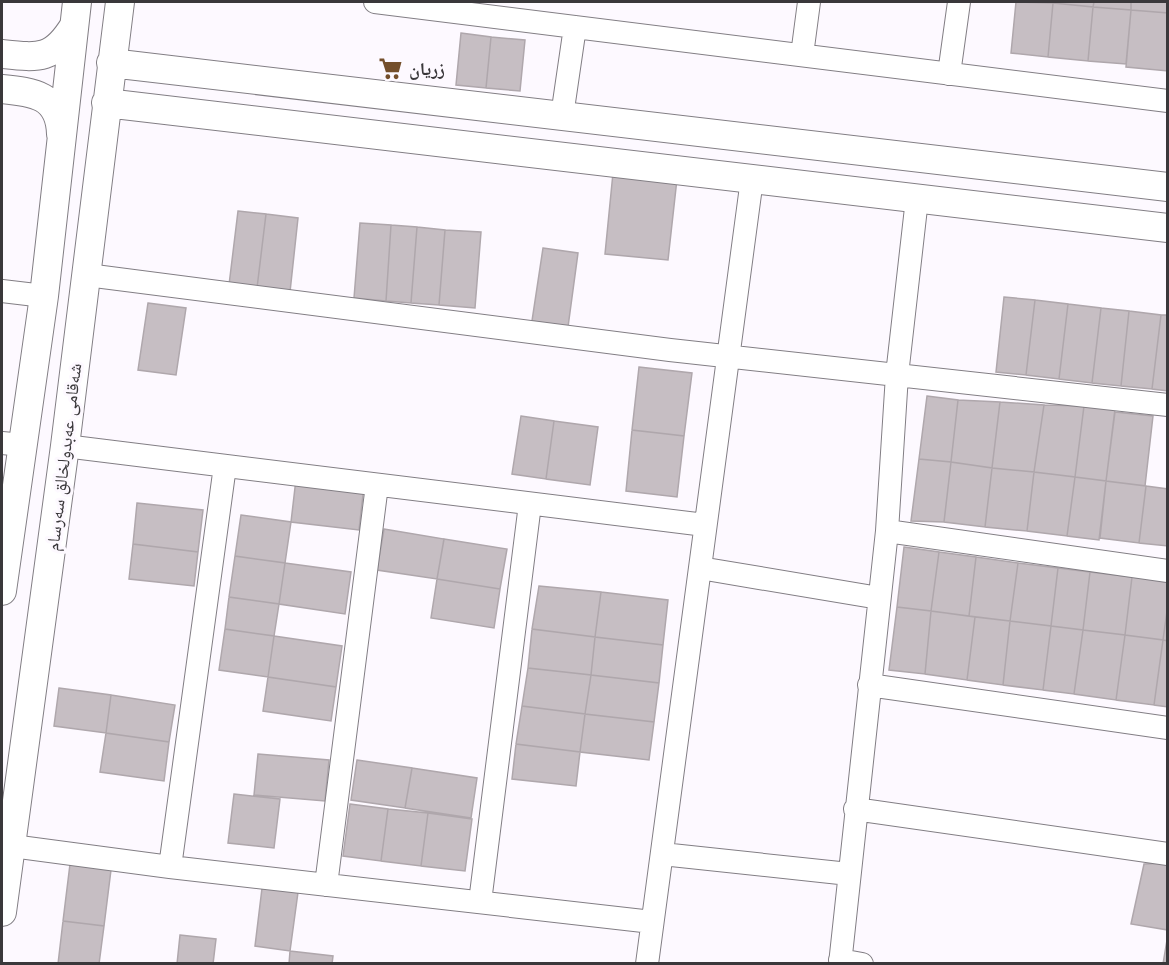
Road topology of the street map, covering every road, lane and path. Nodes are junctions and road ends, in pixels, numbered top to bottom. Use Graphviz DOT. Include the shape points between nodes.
graph roads {
  1 [pos="120,2"];
  2 [pos="375,2"];
  3 [pos="809,2"];
  4 [pos="959,2"];
  5 [pos="76,14"];
  6 [pos="575,27"];
  7 [pos="2,54"];
  8 [pos="802,55"];
  9 [pos="32,58"];
  10 [pos="111,63"];
  11 [pos="157,68"];
  12 [pos="949,74"];
  13 [pos="15,90"];
  14 [pos="1167,101"];
  15 [pos="106,103"];
  16 [pos="153,109"];
  17 [pos="562,116"];
  18 [pos="606,121"];
  19 [pos="61,139"];
  20 [pos="601,162"];
  21 [pos="752,179"];
  22 [pos="1167,187"];
  23 [pos="917,199"];
  24 [pos="1167,228"];
  25 [pos="87,275"];
  26 [pos="2,291"];
  27 [pos="44,296"];
  28 [pos="728,357"];
  29 [pos="897,375"];
  30 [pos="1167,405"];
  31 [pos="12,444"];
  32 [pos="65,446"];
  33 [pos="225,466"];
  34 [pos="377,485"];
  35 [pos="530,504"];
  36 [pos="705,525"];
  37 [pos="887,531"];
  38 [pos="700,568"];
  39 [pos="1167,571"];
  40 [pos="2,591"];
  41 [pos="879,598"];
  42 [pos="869,685"];
  43 [pos="1167,728"];
  44 [pos="855,809"];
  45 [pos="12,846"];
  46 [pos="662,854"];
  47 [pos="1167,854"];
  48 [pos="170,867"];
  49 [pos="849,874"];
  50 [pos="326,885"];
  51 [pos="480,903"];
  52 [pos="2,912"];
  53 [pos="652,922"];
  54 [pos="847,962"];
  55 [pos="647,963"];
  1 -- 10 [label="street, شەقامی عەبدولخالق سەرسام"];
  2 -- 6 [label="street"];
  3 -- 8 [label="street"];
  4 -- 12 [label="street"];
  5 -- 9 [label="street" via="60,46"];
  5 -- 19 [label="street"];
  6 -- 8 [label="street"];
  6 -- 17 [label="street"];
  7 -- 9 [label="street"];
  8 -- 12 [label="street"];
  9 -- 13 [label="street" via="42,66 39,84"];
  10 -- 11 [label="street"];
  10 -- 15 [label="street, شەقامی عەبدولخالق سەرسام"];
  11 -- 16 [label="street" via="142,69 131,85 138,103"];
  11 -- 17 [label="street"];
  12 -- 14 [label="street"];
  13 -- 19 [label="street" via="41,97 52,105 59,119"];
  15 -- 16 [label="street"];
  15 -- 25 [label="street, شەقامی عەبدولخالق سەرسام"];
  16 -- 20 [label="street"];
  17 -- 18 [label="street"];
  18 -- 20 [label="street"];
  18 -- 22 [label="street"];
  19 -- 27 [label="street"];
  20 -- 21 [label="street"];
  21 -- 23 [label="street"];
  21 -- 28 [label="street"];
  23 -- 24 [label="street"];
  23 -- 29 [label="street"];
  25 -- 28 [label="street"];
  25 -- 32 [label="street, شەقامی عەبدولخالق سەرسام"];
  26 -- 27 [label="street"];
  27 -- 31 [label="street"];
  28 -- 29 [label="street"];
  28 -- 36 [label="street"];
  29 -- 30 [label="street"];
  29 -- 37 [label="street"];
  31 -- 40 [label="street"];
  32 -- 33 [label="street"];
  32 -- 45 [label="street, شەقامی عەبدولخالق سەرسام"];
  33 -- 34 [label="street"];
  33 -- 48 [label="street"];
  34 -- 35 [label="street"];
  34 -- 50 [label="street"];
  35 -- 36 [label="street"];
  35 -- 51 [label="street"];
  36 -- 38 [label="street"];
  37 -- 39 [label="street"];
  37 -- 41 [label="street"];
  38 -- 41 [label="street"];
  38 -- 46 [label="street"];
  41 -- 42 [label="street"];
  42 -- 43 [label="street"];
  42 -- 44 [label="street"];
  44 -- 47 [label="street"];
  44 -- 49 [label="street"];
  45 -- 48 [label="street"];
  45 -- 52 [label="street, شەقامی عەبدولخالق سەرسام"];
  46 -- 49 [label="street"];
  46 -- 53 [label="street"];
  48 -- 50 [label="street"];
  49 -- 54 [label="street"];
  50 -- 51 [label="street"];
  51 -- 53 [label="street"];
  53 -- 55 [label="street"];
}
